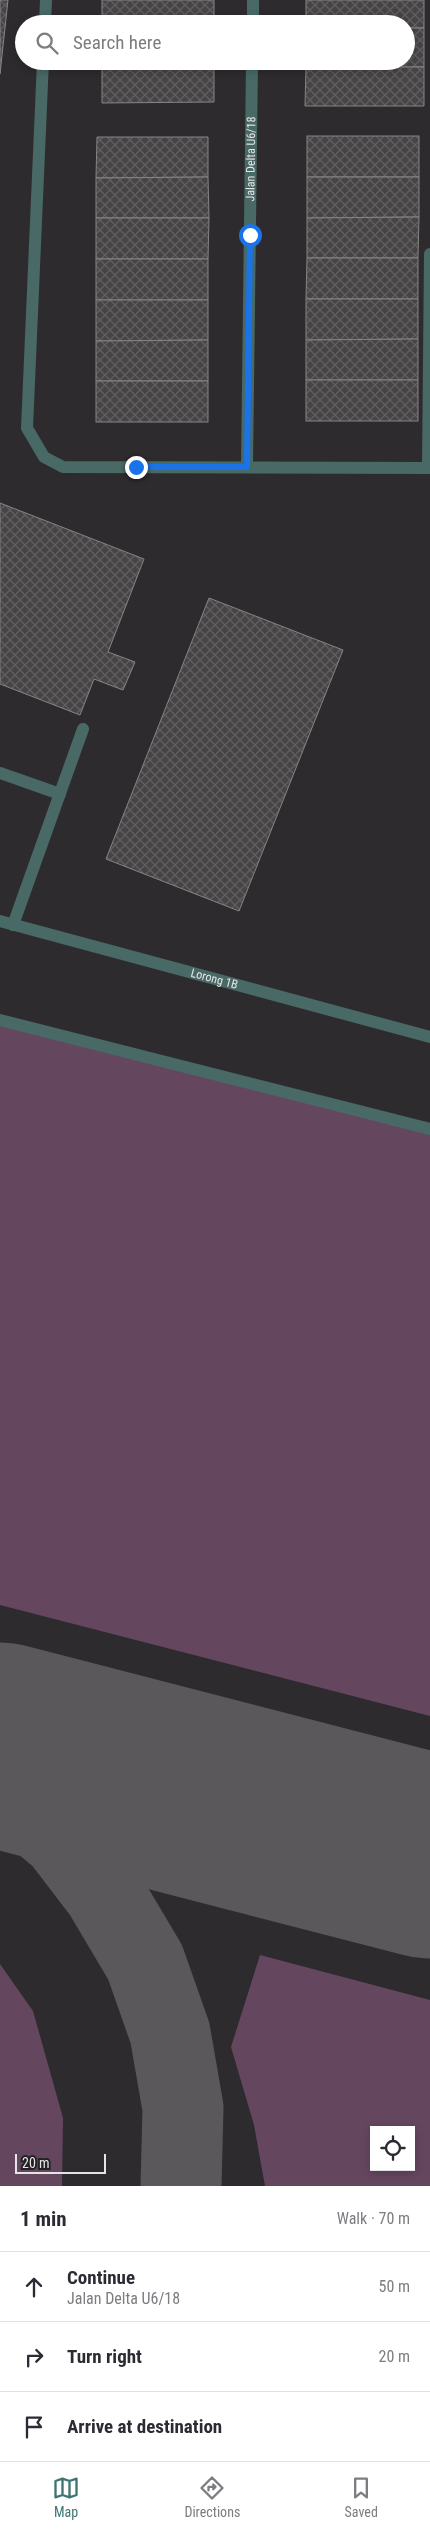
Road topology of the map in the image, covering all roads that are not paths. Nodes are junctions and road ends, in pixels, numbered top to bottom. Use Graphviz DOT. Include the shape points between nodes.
graph roads {
  1 [pos="46,0"];
  2 [pos="253,0"];
  3 [pos="45,15"];
  4 [pos="253,15"];
  5 [pos="43,70"];
  6 [pos="252,70"];
  7 [pos="430,254"];
  8 [pos="247,467"];
  9 [pos="429,468"];
  10 [pos="83,729"];
  11 [pos="0,773"];
  12 [pos="60,794"];
  13 [pos="6,923"];
  14 [pos="0,1020"];
  15 [pos="430,1037"];
  16 [pos="430,1129"];
  1 -- 3 [label="street"];
  2 -- 4 [label="street"];
  5 -- 8 [label="street" via="27,428 44,457 62,467"];
  6 -- 8 [label="street, Jalan Delta U6/18"];
  7 -- 9 [label="street"];
  8 -- 9 [label="street"];
  10 -- 12 [label="street"];
  11 -- 12 [label="street"];
  12 -- 13 [label="street"];
  13 -- 15 [label="street, Lorong 1B"];
  14 -- 16 [label="street"];
}
